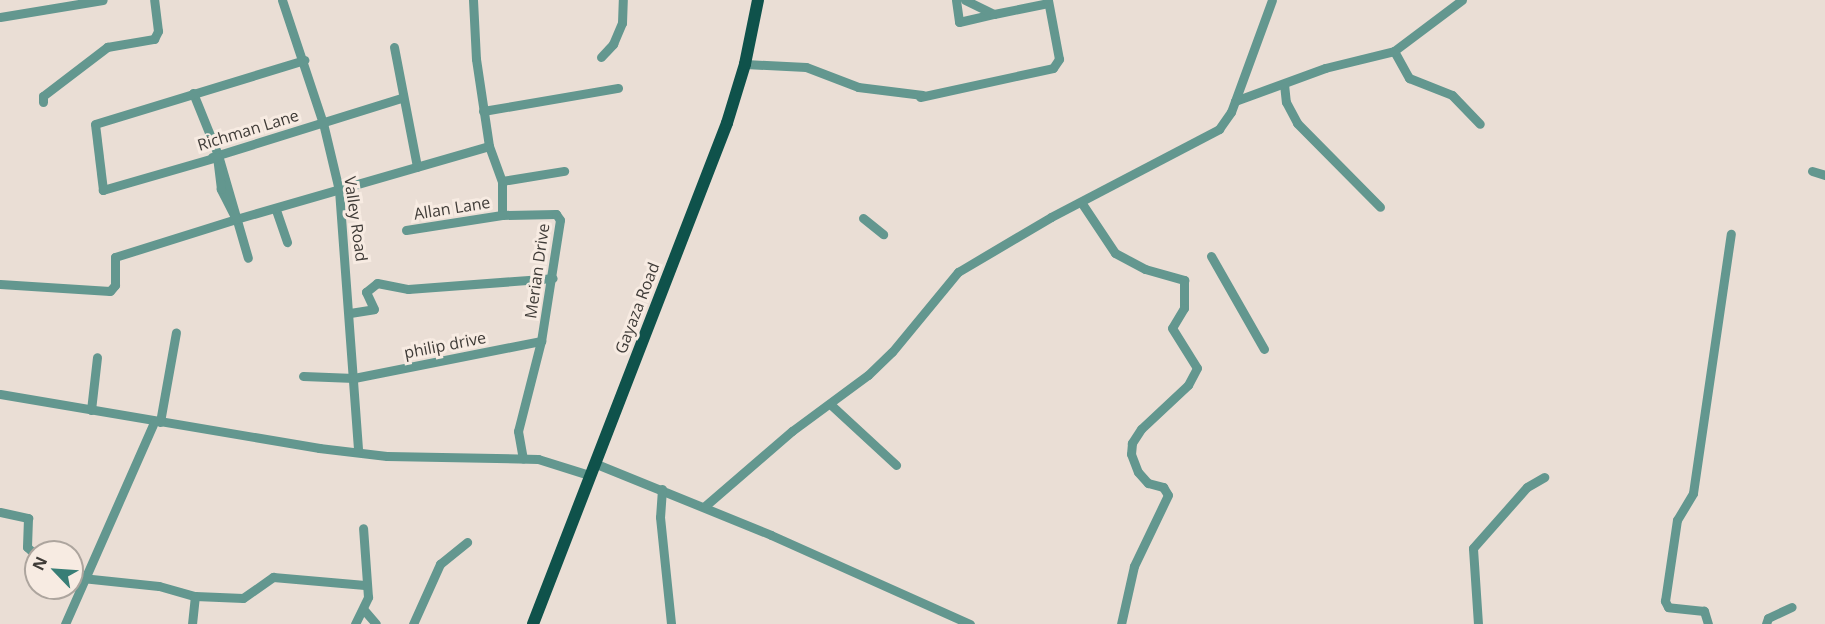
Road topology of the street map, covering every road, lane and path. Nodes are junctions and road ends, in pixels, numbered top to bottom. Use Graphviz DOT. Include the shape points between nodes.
graph roads {
  1 [pos="103,0"];
  2 [pos="154,0"];
  3 [pos="282,0"];
  4 [pos="482,0"];
  5 [pos="623,0"];
  6 [pos="758,0"];
  7 [pos="956,0"];
  8 [pos="965,0"];
  9 [pos="1272,0"];
  10 [pos="1462,0"];
  11 [pos="1048,2"];
  12 [pos="473,3"];
  13 [pos="994,14"];
  14 [pos="0,17"];
  15 [pos="394,47"];
  16 [pos="1394,51"];
  17 [pos="602,57"];
  18 [pos="304,60"];
  19 [pos="745,64"];
  20 [pos="1284,84"];
  21 [pos="618,88"];
  22 [pos="193,93"];
  23 [pos="402,98"];
  24 [pos="1235,101"];
  25 [pos="43,102"];
  26 [pos="483,111"];
  27 [pos="323,123"];
  28 [pos="1480,124"];
  29 [pos="489,146"];
  30 [pos="218,155"];
  31 [pos="417,167"];
  32 [pos="564,171"];
  33 [pos="1812,171"];
  34 [pos="1825,175"];
  35 [pos="502,181"];
  36 [pos="103,190"];
  37 [pos="339,190"];
  38 [pos="1081,202"];
  39 [pos="1380,207"];
  40 [pos="276,210"];
  41 [pos="502,215"];
  42 [pos="863,218"];
  43 [pos="237,219"];
  44 [pos="406,230"];
  45 [pos="883,234"];
  46 [pos="1731,234"];
  47 [pos="287,242"];
  48 [pos="1211,256"];
  49 [pos="248,258"];
  50 [pos="553,278"];
  51 [pos="0,284"];
  52 [pos="350,313"];
  53 [pos="176,332"];
  54 [pos="541,341"];
  55 [pos="1264,349"];
  56 [pos="97,357"];
  57 [pos="303,376"];
  58 [pos="354,378"];
  59 [pos="0,394"];
  60 [pos="830,404"];
  61 [pos="91,410"];
  62 [pos="157,422"];
  63 [pos="358,450"];
  64 [pos="523,459"];
  65 [pos="594,463"];
  66 [pos="896,465"];
  67 [pos="589,475"];
  68 [pos="1544,477"];
  69 [pos="662,489"];
  70 [pos="705,506"];
  71 [pos="0,512"];
  72 [pos="363,528"];
  73 [pos="27,540"];
  74 [pos="467,542"];
  75 [pos="84,574"];
  76 [pos="84,578"];
  77 [pos="365,585"];
  78 [pos="195,596"];
  79 [pos="74,600"];
  80 [pos="1792,607"];
  81 [pos="364,610"];
  82 [pos="65,624"];
  83 [pos="192,624"];
  84 [pos="355,624"];
  85 [pos="376,624"];
  86 [pos="413,624"];
  87 [pos="534,624"];
  88 [pos="671,624"];
  89 [pos="970,624"];
  90 [pos="1120,624"];
  91 [pos="1478,624"];
  92 [pos="1707,624"];
  93 [pos="1766,624"];
  1 -- 14 [label="street"];
  2 -- 25 [label="street" via="158,31 154,39 107,47 47,92"];
  3 -- 18 [label="street, Valley Road"];
  4 -- 12 [label="street"];
  5 -- 17 [label="street" via="622,22 613,44"];
  6 -- 19 [label="main road, Gayaza Road"];
  7 -- 13 [label="street" via="959,22"];
  8 -- 13 [label="street"];
  9 -- 24 [label="street"];
  10 -- 16 [label="street"];
  11 -- 13 [label="street"];
  11 -- 19 [label="street" via="1059,59 1053,68 922,96 858,87 806,67"];
  12 -- 26 [label="street"];
  15 -- 23 [label="street"];
  16 -- 20 [label="street" via="1325,68"];
  16 -- 28 [label="street" via="1409,78 1452,95"];
  18 -- 22 [label="street"];
  18 -- 27 [label="street, Valley Road"];
  19 -- 65 [label="main road, Gayaza Road" via="727,123"];
  20 -- 24 [label="street"];
  20 -- 39 [label="street" via="1286,102 1297,123"];
  21 -- 26 [label="street"];
  22 -- 30 [label="street"];
  22 -- 36 [label="street" via="95,124"];
  23 -- 27 [label="street, Richman Lane"];
  23 -- 31 [label="street"];
  24 -- 38 [label="street" via="1225,122 1212,135"];
  26 -- 29 [label="street"];
  27 -- 30 [label="street, Richman Lane"];
  27 -- 37 [label="street, Valley Road"];
  29 -- 31 [label="street"];
  29 -- 35 [label="street"];
  30 -- 36 [label="street, Richman Lane"];
  30 -- 43 [label="street"];
  31 -- 37 [label="street"];
  32 -- 35 [label="street"];
  33 -- 34 [label="street"];
  35 -- 41 [label="street"];
  36 -- 43 [label="street" via="217,157 221,189"];
  37 -- 40 [label="street"];
  37 -- 52 [label="street, Valley Road"];
  38 -- 60 [label="street" via="958,272 887,358"];
  38 -- 90 [label="street" via="1115,253 1145,269 1184,280 1184,308 1172,328 1197,368 1188,385 1139,431 1132,443 1131,454 1138,472 1148,483 1163,487 1168,495 1134,566"];
  40 -- 43 [label="street"];
  40 -- 47 [label="street"];
  41 -- 44 [label="street, Allan Lane"];
  41 -- 50 [label="street, Merian Drive" via="559,216"];
  42 -- 45 [label="street"];
  43 -- 49 [label="street"];
  43 -- 51 [label="street" via="116,257 115,285 110,291"];
  46 -- 92 [label="street" via="1693,493 1677,520 1665,601 1668,607 1704,610"];
  48 -- 55 [label="street"];
  50 -- 52 [label="street" via="408,289 377,283 366,292 373,310"];
  50 -- 54 [label="street, Merian Drive"];
  52 -- 58 [label="street, Valley Road"];
  53 -- 62 [label="street"];
  54 -- 58 [label="street, philip drive"];
  54 -- 64 [label="street, Merian Drive" via="518,431"];
  56 -- 61 [label="street"];
  57 -- 58 [label="street, philip drive"];
  58 -- 63 [label="street, Valley Road"];
  59 -- 61 [label="street"];
  60 -- 66 [label="street"];
  60 -- 70 [label="street" via="792,431"];
  61 -- 62 [label="street"];
  62 -- 63 [label="street" via="319,448"];
  62 -- 75 [label="street"];
  63 -- 64 [label="street" via="387,456"];
  64 -- 67 [label="street" via="547,460"];
  65 -- 67 [label="main road, Gayaza Road"];
  65 -- 69 [label="street"];
  67 -- 87 [label="main road, Gayaza Road"];
  68 -- 91 [label="street" via="1527,487 1473,548"];
  69 -- 70 [label="street"];
  69 -- 88 [label="street" via="660,517 671,594"];
  70 -- 89 [label="street"];
  71 -- 73 [label="street" via="27,516"];
  72 -- 77 [label="street"];
  74 -- 86 [label="street" via="440,564"];
  76 -- 78 [label="street" via="159,586"];
  77 -- 78 [label="street" via="273,577 246,597"];
  77 -- 81 [label="street" via="368,597"];
  78 -- 83 [label="street"];
  79 -- 82 [label="street"];
  80 -- 93 [label="street" via="1768,618"];
  81 -- 84 [label="street"];
  81 -- 85 [label="street"];
}
